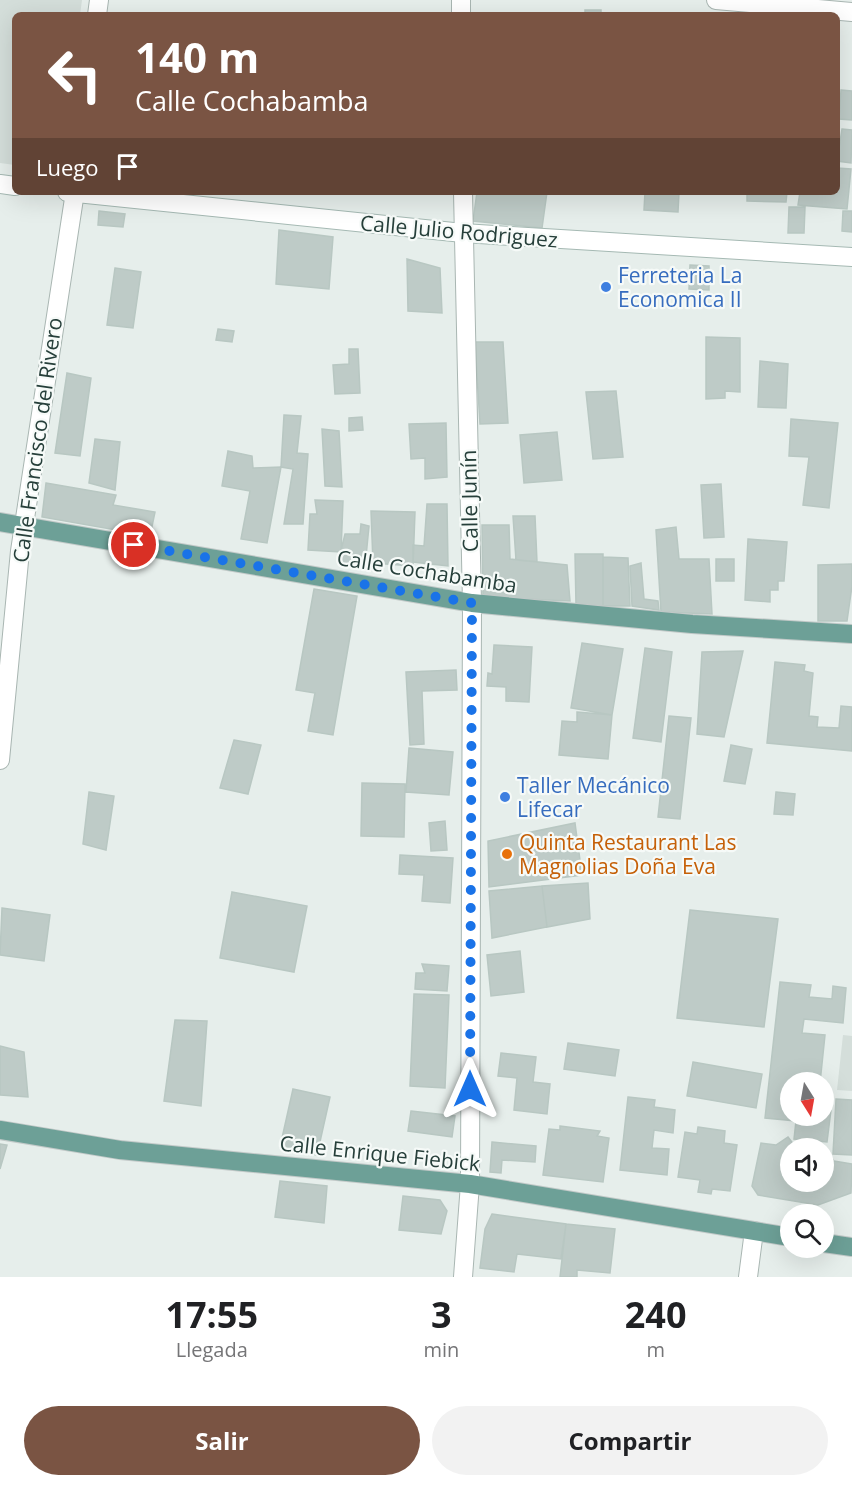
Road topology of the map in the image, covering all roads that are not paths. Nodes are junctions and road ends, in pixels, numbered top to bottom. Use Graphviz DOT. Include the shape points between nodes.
graph roads {
  1 [pos="716,0"];
  2 [pos="852,12"];
  3 [pos="72,195"];
  4 [pos="101,195"];
  5 [pos="463,195"];
  6 [pos="463,233"];
  7 [pos="852,257"];
  8 [pos="0,522"];
  9 [pos="23,526"];
  10 [pos="472,603"];
  11 [pos="852,634"];
  12 [pos="0,760"];
  13 [pos="0,1130"];
  14 [pos="470,1184"];
  15 [pos="754,1231"];
  16 [pos="780,1236"];
  17 [pos="834,1244"];
  18 [pos="852,1247"];
  19 [pos="463,1277"];
  20 [pos="748,1277"];
  1 -- 2 [label="street"];
  3 -- 9 [label="street, Calle Francisco del Rivero"];
  4 -- 6 [label="street, Calle Julio Rodriguez"];
  5 -- 6 [label="street, Calle Junín"];
  6 -- 7 [label="street, Calle Julio Rodriguez"];
  6 -- 10 [label="street, Calle Junín"];
  8 -- 9 [label="main road, Calle Cochabamba"];
  9 -- 10 [label="main road, Calle Cochabamba"];
  9 -- 12 [label="street, Calle Francisco del Rivero"];
  10 -- 11 [label="main road, Calle Cochabamba"];
  10 -- 14 [label="street, Calle Junín"];
  13 -- 14 [label="main road, Calle Enrique Fiebick" via="120,1150"];
  14 -- 15 [label="main road, Calle Enrique Fiebick"];
  14 -- 19 [label="street, Calle Junín"];
  15 -- 16 [label="main road, Calle Enrique Fiebick"];
  15 -- 20 [label="street"];
  17 -- 18 [label="main road"];
}
